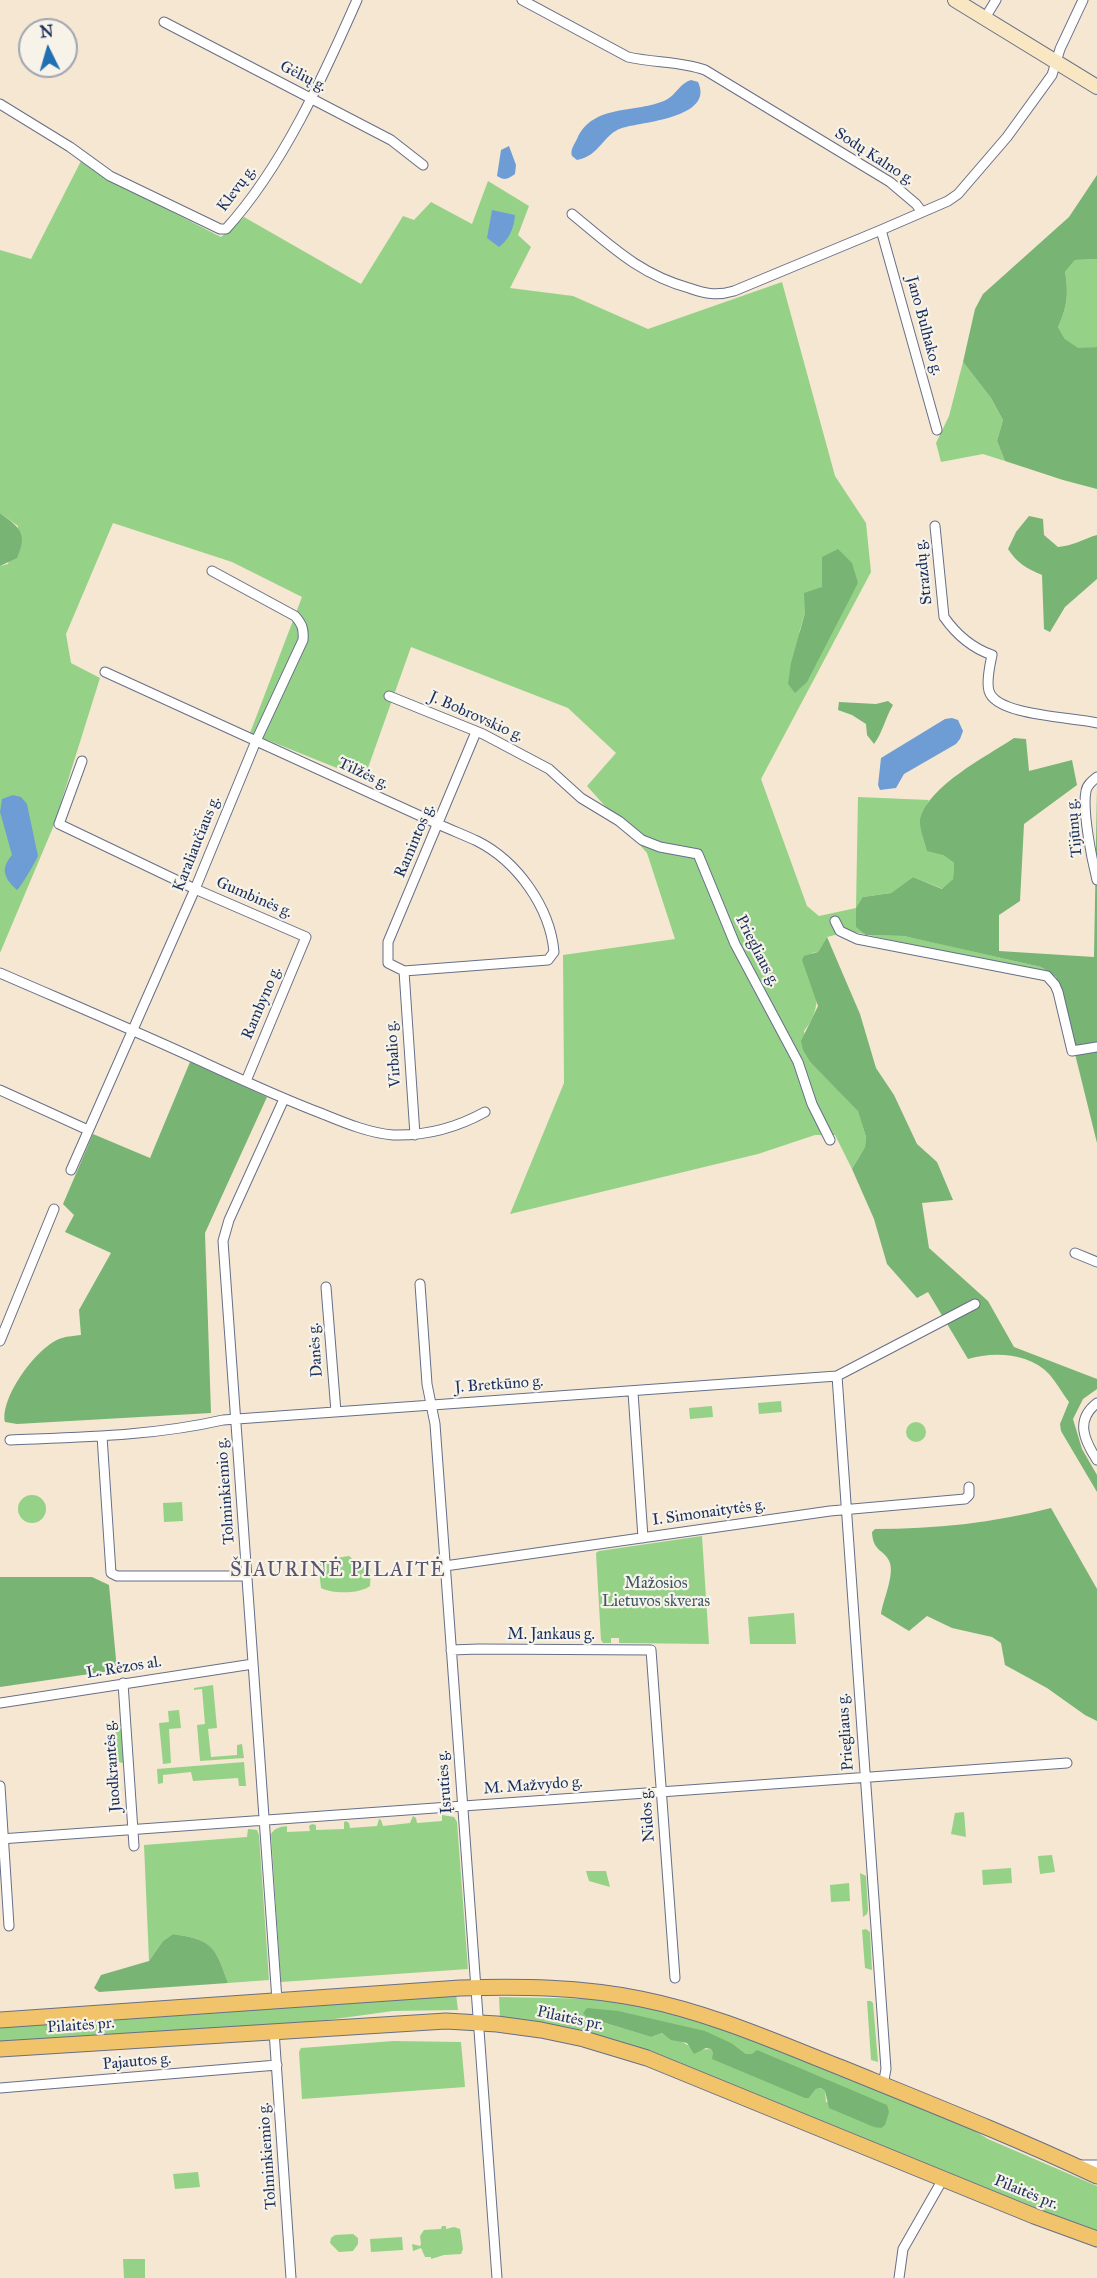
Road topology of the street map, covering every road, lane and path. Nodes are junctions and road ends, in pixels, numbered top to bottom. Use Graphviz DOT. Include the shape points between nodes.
graph roads {
  1 [pos="357,0"];
  2 [pos="522,0"];
  3 [pos="955,0"];
  4 [pos="996,0"];
  5 [pos="1083,0"];
  6 [pos="985,18"];
  7 [pos="164,22"];
  8 [pos="1056,62"];
  9 [pos="1097,87"];
  10 [pos="311,98"];
  11 [pos="0,104"];
  12 [pos="423,165"];
  13 [pos="922,212"];
  14 [pos="572,214"];
  15 [pos="881,230"];
  16 [pos="937,430"];
  17 [pos="935,526"];
  18 [pos="212,572"];
  19 [pos="105,672"];
  20 [pos="389,696"];
  21 [pos="1097,723"];
  22 [pos="476,732"];
  23 [pos="256,741"];
  24 [pos="82,760"];
  25 [pos="1097,777"];
  26 [pos="619,821"];
  27 [pos="438,824"];
  28 [pos="1097,880"];
  29 [pos="195,889"];
  30 [pos="835,921"];
  31 [pos="306,937"];
  32 [pos="404,971"];
  33 [pos="0,973"];
  34 [pos="132,1031"];
  35 [pos="1097,1047"];
  36 [pos="246,1081"];
  37 [pos="0,1090"];
  38 [pos="284,1099"];
  39 [pos="485,1112"];
  40 [pos="88,1130"];
  41 [pos="415,1135"];
  42 [pos="830,1140"];
  43 [pos="71,1170"];
  44 [pos="54,1209"];
  45 [pos="1075,1253"];
  46 [pos="1097,1262"];
  47 [pos="420,1284"];
  48 [pos="326,1287"];
  49 [pos="975,1304"];
  50 [pos="2,1332"];
  51 [pos="0,1341"];
  52 [pos="837,1376"];
  53 [pos="633,1392"];
  54 [pos="1097,1402"];
  55 [pos="432,1405"];
  56 [pos="336,1412"];
  57 [pos="236,1419"];
  58 [pos="102,1436"];
  59 [pos="10,1440"];
  60 [pos="1097,1460"];
  61 [pos="969,1487"];
  62 [pos="846,1509"];
  63 [pos="644,1538"];
  64 [pos="445,1566"];
  65 [pos="247,1576"];
  66 [pos="451,1650"];
  67 [pos="651,1650"];
  68 [pos="253,1664"];
  69 [pos="123,1683"];
  70 [pos="0,1703"];
  71 [pos="1067,1763"];
  72 [pos="865,1778"];
  73 [pos="0,1786"];
  74 [pos="661,1792"];
  75 [pos="462,1806"];
  76 [pos="265,1820"];
  77 [pos="133,1829"];
  78 [pos="2,1838"];
  79 [pos="134,1846"];
  80 [pos="9,1926"];
  81 [pos="675,1978"];
  82 [pos="476,1987"];
  83 [pos="278,2000"];
  84 [pos="0,2020"];
  85 [pos="479,2023"];
  86 [pos="274,2031"];
  87 [pos="0,2049"];
  88 [pos="277,2066"];
  89 [pos="883,2085"];
  90 [pos="0,2088"];
  91 [pos="1072,2165"];
  92 [pos="1097,2165"];
  93 [pos="1097,2176"];
  94 [pos="943,2179"];
  95 [pos="1097,2239"];
  96 [pos="291,2278"];
  97 [pos="497,2278"];
  98 [pos="899,2278"];
  1 -- 10 [label="street, Klevų g."];
  2 -- 13 [label="street, Sodų Kalno g." via="628,57 689,64 705,70 890,182"];
  3 -- 6 [label="main road"];
  4 -- 6 [label="street"];
  5 -- 8 [label="street"];
  6 -- 8 [label="main road"];
  7 -- 10 [label="street, Gėlių g."];
  8 -- 9 [label="main road"];
  8 -- 13 [label="street" via="1052,75 966,187 948,201"];
  10 -- 11 [label="street, Klevų g." via="267,176 226,229 110,176"];
  10 -- 12 [label="street, Gėlių g." via="391,140"];
  13 -- 15 [label="street"];
  14 -- 15 [label="street" via="628,261 655,276 712,295 734,291"];
  15 -- 16 [label="street, Jano Bulhako g."];
  17 -- 21 [label="street, Strazdų g." via="944,617 978,650 992,655 990,695 1024,712"];
  18 -- 23 [label="street, Karaliaučiaus g." via="294,616 304,631"];
  19 -- 23 [label="street, Tilžės g."];
  20 -- 22 [label="street, J. Bobrovskio g."];
  22 -- 26 [label="street, J. Bobrovskio g." via="549,769 581,798"];
  22 -- 27 [label="street, Ramintos g."];
  23 -- 27 [label="street, Tilžės g."];
  23 -- 29 [label="street, Karaliaučiaus g."];
  24 -- 29 [label="street, Gumbinės g." via="59,824"];
  25 -- 28 [label="street, Tijūnų g." via="1086,790 1085,801 1090,854"];
  26 -- 42 [label="street, Priegliaus g." via="642,840 698,854 717,905 798,1062"];
  27 -- 32 [label="street, Ramintos g." via="388,942 388,963"];
  27 -- 32 [label="street, Tilžės g." via="479,842 505,860 541,905 553,936 552,956 548,960"];
  29 -- 31 [label="street, Gumbinės g."];
  29 -- 34 [label="street, Karaliaučiaus g."];
  30 -- 35 [label="street" via="840,931 857,939 1047,976 1058,992 1072,1051"];
  31 -- 36 [label="street, Rambyno g."];
  32 -- 41 [label="street, Virbalio g."];
  33 -- 34 [label="street"];
  34 -- 36 [label="street"];
  34 -- 40 [label="street, Karaliaučiaus g."];
  36 -- 38 [label="street"];
  37 -- 40 [label="street"];
  38 -- 41 [label="street" via="376,1132"];
  38 -- 57 [label="street, Tolminkiemio g." via="224,1237"];
  39 -- 41 [label="street" via="452,1127"];
  40 -- 43 [label="street, Karaliaučiaus g."];
  44 -- 50 [label="street"];
  45 -- 46 [label="street"];
  47 -- 55 [label="street, Įsruties g."];
  48 -- 56 [label="street, Danės g."];
  49 -- 52 [label="street, J. Bretkūno g."];
  50 -- 51 [label="street"];
  52 -- 53 [label="street, J. Bretkūno g."];
  52 -- 62 [label="street, Priegliaus g."];
  53 -- 55 [label="street, J. Bretkūno g."];
  53 -- 63 [label="street"];
  54 -- 60 [label="street" via="1088,1411 1083,1429"];
  55 -- 56 [label="street, J. Bretkūno g."];
  55 -- 64 [label="street, Įsruties g."];
  56 -- 57 [label="street, J. Bretkūno g."];
  57 -- 58 [label="street, J. Bretkūno g."];
  57 -- 65 [label="street, Tolminkiemio g."];
  58 -- 59 [label="street, J. Bretkūno g."];
  58 -- 65 [label="street" via="110,1570 117,1576"];
  61 -- 62 [label="street, I. Simonaitytės g." via="965,1499"];
  62 -- 63 [label="street, I. Simonaitytės g."];
  62 -- 72 [label="street, Priegliaus g."];
  63 -- 64 [label="street, I. Simonaitytės g."];
  64 -- 66 [label="street, Įsruties g."];
  65 -- 68 [label="street, Tolminkiemio g."];
  66 -- 67 [label="street, M. Jankaus g."];
  66 -- 75 [label="street, Įsruties g."];
  67 -- 74 [label="street, Nidos g."];
  68 -- 69 [label="street, L. Rėzos al."];
  68 -- 76 [label="street, Tolminkiemio g."];
  69 -- 70 [label="street, L. Rėzos al."];
  69 -- 77 [label="street, Juodkrantės g."];
  71 -- 72 [label="street, M. Mažvydo g."];
  72 -- 74 [label="street, M. Mažvydo g."];
  72 -- 89 [label="street, Priegliaus g." via="886,2069"];
  73 -- 78 [label="street"];
  74 -- 75 [label="street, M. Mažvydo g."];
  74 -- 81 [label="street, Nidos g."];
  75 -- 76 [label="street, M. Mažvydo g."];
  75 -- 82 [label="street, Įsruties g."];
  76 -- 77 [label="street, M. Mažvydo g."];
  76 -- 83 [label="street, Tolminkiemio g."];
  77 -- 78 [label="street, M. Mažvydo g."];
  77 -- 79 [label="street, Juodkrantės g."];
  78 -- 80 [label="street"];
  82 -- 83 [label="main road, Pilaitės pr."];
  82 -- 85 [label="street, Įsruties g."];
  82 -- 89 [label="main road, Pilaitės pr." via="573,1989 667,2005 735,2025"];
  83 -- 84 [label="main road, Pilaitės pr."];
  85 -- 86 [label="main road, Pilaitės pr." via="400,2023"];
  85 -- 94 [label="main road, Pilaitės pr." via="567,2036 647,2058"];
  85 -- 97 [label="street, Įsruties g."];
  86 -- 87 [label="main road, Pilaitės pr."];
  86 -- 88 [label="street, Tolminkiemio g."];
  88 -- 90 [label="street, Pajautos g."];
  88 -- 96 [label="street, Tolminkiemio g."];
  89 -- 91 [label="main road, Pilaitės pr."];
  91 -- 92 [label="street"];
  91 -- 93 [label="main road, Pilaitės pr."];
  94 -- 95 [label="main road, Pilaitės pr."];
  94 -- 98 [label="street" via="903,2249"];
}
